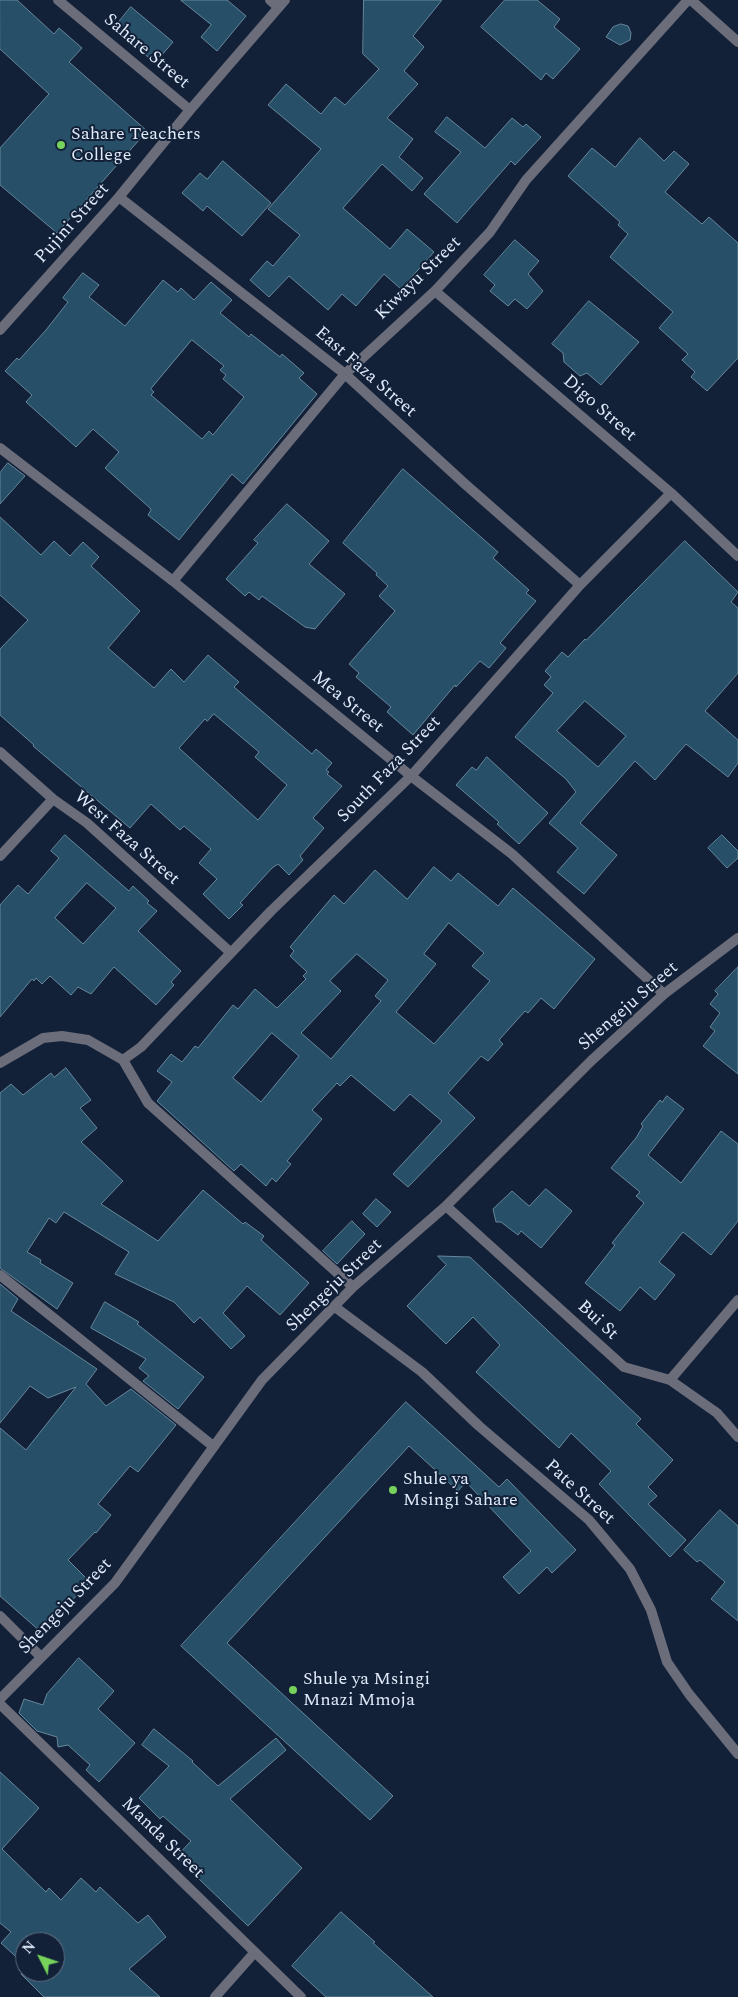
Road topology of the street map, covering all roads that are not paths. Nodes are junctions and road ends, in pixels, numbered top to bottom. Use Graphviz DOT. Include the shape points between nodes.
graph roads {
  1 [pos="58,0"];
  2 [pos="270,0"];
  3 [pos="690,0"];
  4 [pos="282,4"];
  5 [pos="738,42"];
  6 [pos="190,110"];
  7 [pos="119,197"];
  8 [pos="436,291"];
  9 [pos="0,330"];
  10 [pos="345,374"];
  11 [pos="0,448"];
  12 [pos="671,492"];
  13 [pos="738,556"];
  14 [pos="173,581"];
  15 [pos="580,585"];
  16 [pos="0,752"];
  17 [pos="412,776"];
  18 [pos="53,799"];
  19 [pos="0,856"];
  20 [pos="738,938"];
  21 [pos="230,952"];
  22 [pos="664,994"];
  23 [pos="123,1060"];
  24 [pos="0,1063"];
  25 [pos="446,1206"];
  26 [pos="0,1275"];
  27 [pos="353,1287"];
  28 [pos="738,1300"];
  29 [pos="335,1307"];
  30 [pos="670,1380"];
  31 [pos="738,1437"];
  32 [pos="214,1446"];
  33 [pos="0,1616"];
  34 [pos="41,1657"];
  35 [pos="0,1699"];
  36 [pos="0,1704"];
  37 [pos="738,1754"];
  38 [pos="255,1952"];
  39 [pos="216,1997"];
  40 [pos="301,1997"];
  1 -- 6 [label="street, Sahare Street"];
  2 -- 4 [label="street"];
  3 -- 5 [label="street"];
  3 -- 8 [label="street, Kiwayu Street" via="526,180 490,232"];
  4 -- 6 [label="street, Pujini Street"];
  6 -- 7 [label="street, Pujini Street"];
  7 -- 9 [label="street, Pujini Street"];
  7 -- 10 [label="street, East Faza Street"];
  8 -- 10 [label="street, Kiwayu Street"];
  8 -- 12 [label="street, Digo Street"];
  10 -- 14 [label="street, Kiwayu Street"];
  10 -- 15 [label="street, East Faza Street"];
  11 -- 14 [label="street, Mea Street"];
  12 -- 13 [label="street, Digo Street"];
  12 -- 15 [label="street, South Faza Street"];
  14 -- 17 [label="street, Mea Street"];
  15 -- 17 [label="street, South Faza Street"];
  16 -- 18 [label="street, West Faza Street"];
  17 -- 21 [label="street, South Faza Street"];
  17 -- 22 [label="street, Mea Street" via="512,854"];
  18 -- 19 [label="street"];
  18 -- 21 [label="street, West Faza Street" via="87,823"];
  20 -- 22 [label="street, Shengeju Street"];
  21 -- 23 [label="street, South Faza Street" via="141,1047"];
  22 -- 25 [label="street, Shengeju Street" via="591,1061"];
  23 -- 24 [label="street" via="88,1040 62,1036 44,1038"];
  23 -- 27 [label="street" via="148,1103"];
  25 -- 27 [label="street, Shengeju Street"];
  25 -- 30 [label="street, Bui St" via="624,1367"];
  26 -- 32 [label="street"];
  27 -- 29 [label="street, Shengeju Street"];
  28 -- 30 [label="street"];
  29 -- 32 [label="street, Shengeju Street" via="262,1380"];
  29 -- 37 [label="street, Pate Street" via="422,1372 515,1458 589,1520 630,1569 651,1610 668,1662 689,1694"];
  30 -- 31 [label="street, Bui St" via="717,1414"];
  32 -- 34 [label="street, Shengeju Street" via="115,1584"];
  33 -- 34 [label="street"];
  34 -- 35 [label="street, Shengeju Street"];
  36 -- 38 [label="street, Manda Street"];
  38 -- 39 [label="street"];
  38 -- 40 [label="street, Manda Street"];
}
